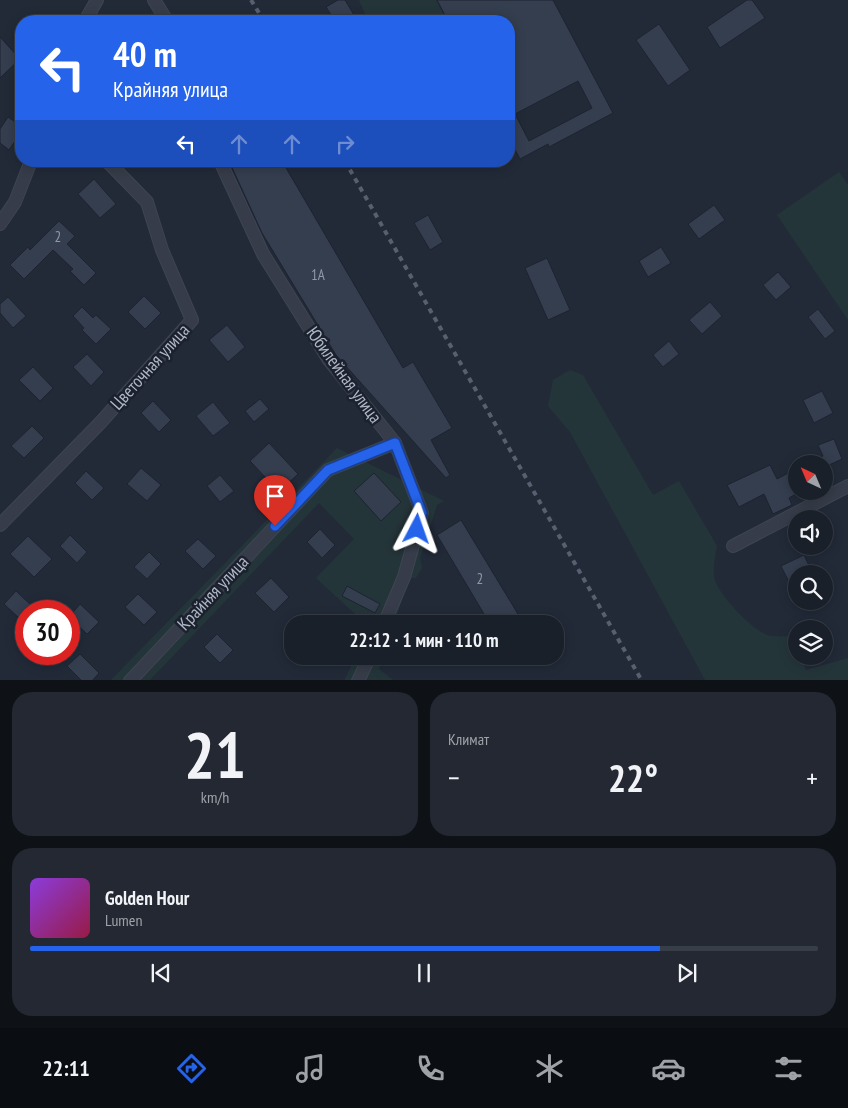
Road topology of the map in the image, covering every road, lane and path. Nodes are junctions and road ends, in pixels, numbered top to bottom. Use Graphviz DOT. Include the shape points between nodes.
graph roads {
  1 [pos="97,0"];
  2 [pos="154,0"];
  3 [pos="88,15"];
  4 [pos="163,15"];
  5 [pos="29,167"];
  6 [pos="113,167"];
  7 [pos="223,167"];
  8 [pos="0,224"];
  9 [pos="395,443"];
  10 [pos="848,486"];
  11 [pos="0,525"];
  12 [pos="733,546"];
  13 [pos="388,615"];
  14 [pos="366,665"];
  15 [pos="130,680"];
  16 [pos="358,680"];
  1 -- 3 [label="street"];
  2 -- 4 [label="street"];
  5 -- 8 [label="street" via="14,202"];
  6 -- 11 [label="street, Цветочная улица" via="147,202 162,250 192,320 101,422"];
  7 -- 9 [label="street, Юбилейная улица" via="268,262 329,360"];
  9 -- 13 [label="street, Юбилейная улица" via="422,513 404,577"];
  9 -- 15 [label="street, Крайняя улица" via="328,470"];
  10 -- 12 [label="street"];
  14 -- 16 [label="street"];
}
